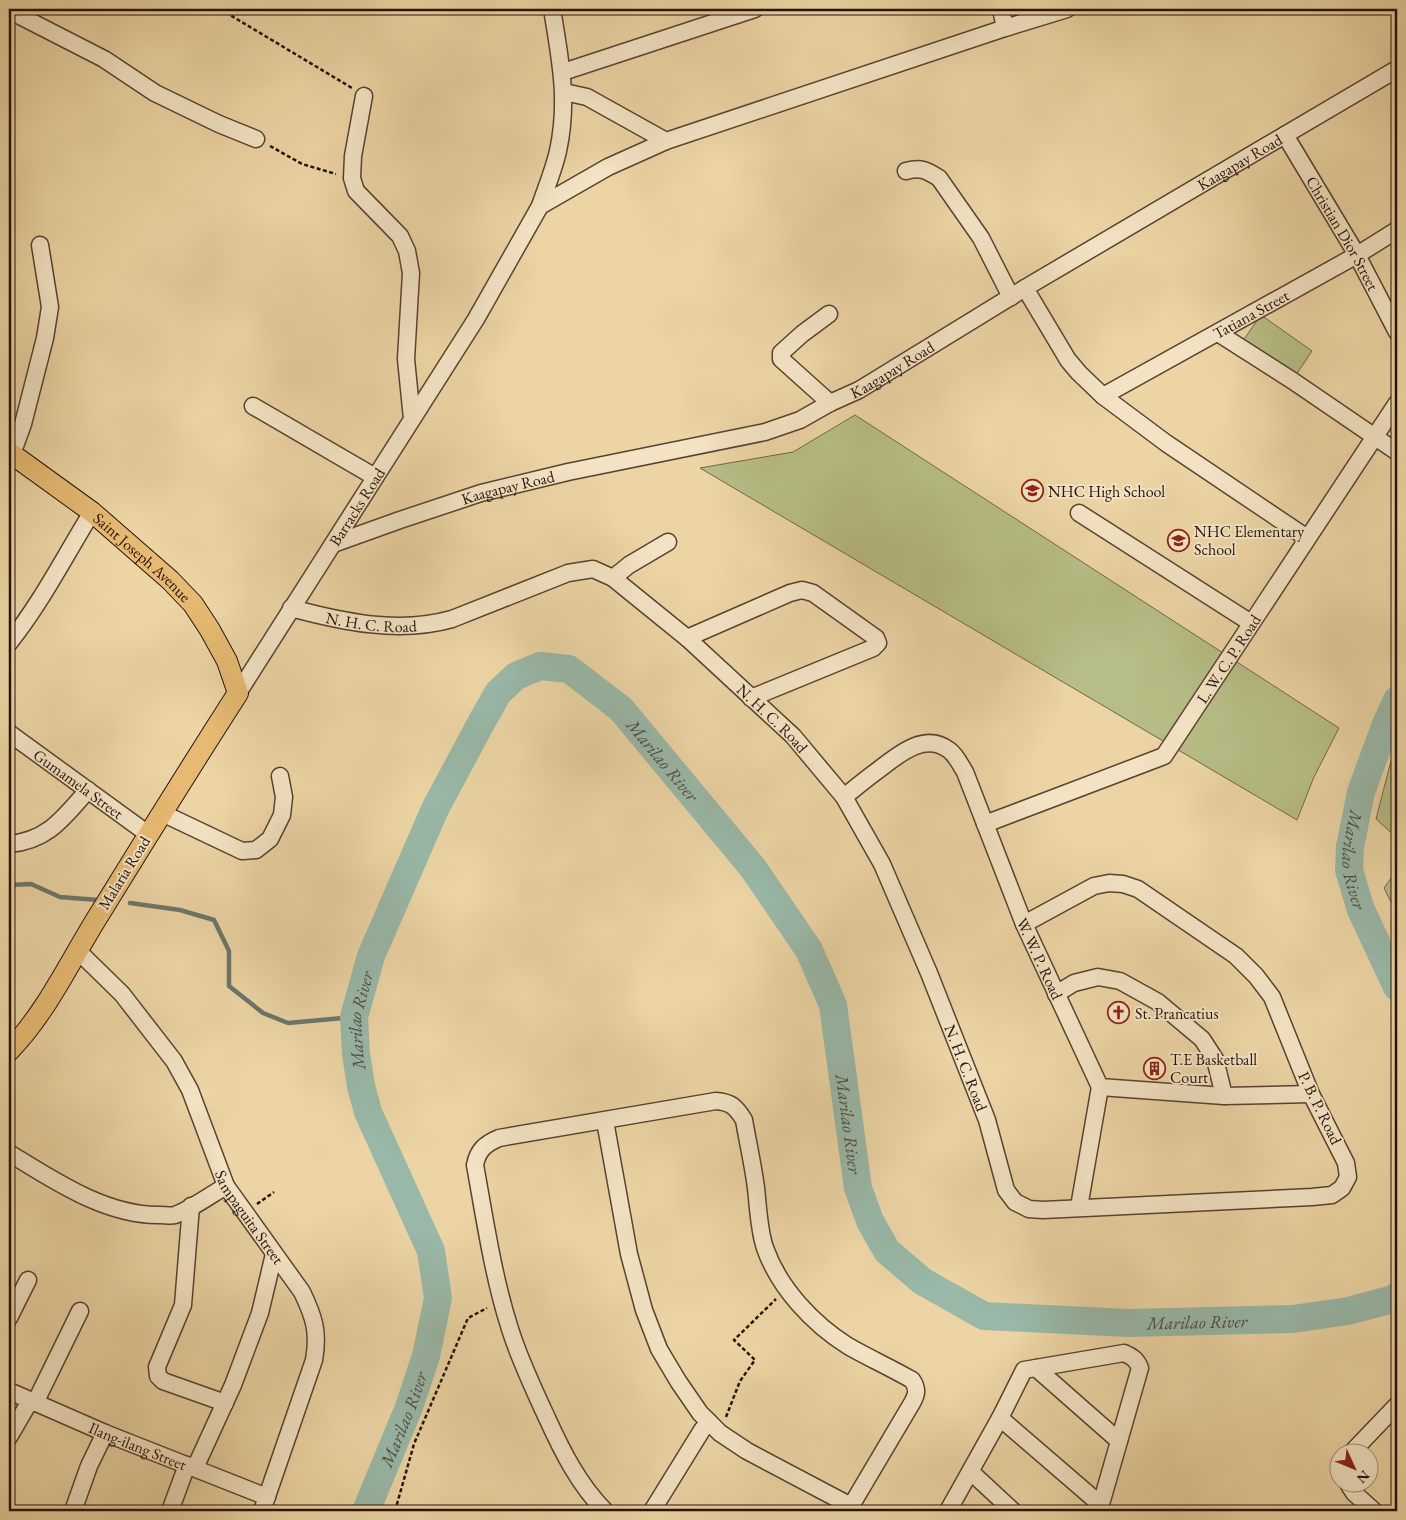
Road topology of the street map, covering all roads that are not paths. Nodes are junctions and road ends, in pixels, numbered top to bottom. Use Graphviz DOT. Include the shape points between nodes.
graph roads {
  1 [pos="9,9"];
  2 [pos="552,9"];
  3 [pos="755,9"];
  4 [pos="1001,9"];
  5 [pos="1067,9"];
  6 [pos="1005,28"];
  7 [pos="1397,68"];
  8 [pos="562,72"];
  9 [pos="564,92"];
  10 [pos="364,96"];
  11 [pos="1285,135"];
  12 [pos="256,139"];
  13 [pos="666,141"];
  14 [pos="906,171"];
  15 [pos="540,206"];
  16 [pos="1397,230"];
  17 [pos="40,245"];
  18 [pos="1357,255"];
  19 [pos="1025,288"];
  20 [pos="1011,297"];
  21 [pos="829,314"];
  22 [pos="1397,332"];
  23 [pos="1218,333"];
  24 [pos="1103,396"];
  25 [pos="830,403"];
  26 [pos="1397,403"];
  27 [pos="254,406"];
  28 [pos="412,419"];
  29 [pos="1375,437"];
  30 [pos="1397,452"];
  31 [pos="10,453"];
  32 [pos="375,477"];
  33 [pos="92,512"];
  34 [pos="1079,513"];
  35 [pos="1307,538"];
  36 [pos="668,542"];
  37 [pos="333,544"];
  38 [pos="613,578"];
  39 [pos="291,608"];
  40 [pos="1252,623"];
  41 [pos="687,638"];
  42 [pos="9,643"];
  43 [pos="238,693"];
  44 [pos="751,698"];
  45 [pos="9,733"];
  46 [pos="280,776"];
  47 [pos="88,790"];
  48 [pos="844,797"];
  49 [pos="162,813"];
  50 [pos="985,824"];
  51 [pos="148,834"];
  52 [pos="9,844"];
  53 [pos="1024,924"];
  54 [pos="77,950"];
  55 [pos="1056,994"];
  56 [pos="9,1051"];
  57 [pos="1100,1087"];
  58 [pos="1310,1094"];
  59 [pos="1224,1096"];
  60 [pos="605,1121"];
  61 [pos="9,1152"];
  62 [pos="226,1186"];
  63 [pos="1014,1202"];
  64 [pos="191,1206"];
  65 [pos="1079,1208"];
  66 [pos="274,1254"];
  67 [pos="28,1280"];
  68 [pos="80,1311"];
  69 [pos="9,1318"];
  70 [pos="1036,1368"];
  71 [pos="9,1392"];
  72 [pos="33,1402"];
  73 [pos="224,1403"];
  74 [pos="1397,1404"];
  75 [pos="1000,1418"];
  76 [pos="715,1428"];
  77 [pos="106,1433"];
  78 [pos="9,1437"];
  79 [pos="1119,1441"];
  80 [pos="1361,1442"];
  81 [pos="191,1467"];
  82 [pos="971,1472"];
  83 [pos="1353,1492"];
  84 [pos="265,1504"];
  85 [pos="850,1508"];
  86 [pos="1100,1508"];
  87 [pos="73,1511"];
  88 [pos="170,1511"];
  89 [pos="605,1511"];
  90 [pos="652,1511"];
  91 [pos="948,1511"];
  92 [pos="1013,1511"];
  93 [pos="1374,1511"];
  1 -- 12 [label="street" via="104,59 155,94"];
  2 -- 8 [label="street, Barracks Road"];
  3 -- 8 [label="street"];
  4 -- 6 [label="street"];
  5 -- 6 [label="street"];
  6 -- 13 [label="street"];
  7 -- 11 [label="street, Kaagapay Road"];
  8 -- 9 [label="street, Barracks Road"];
  9 -- 13 [label="street" via="588,97"];
  9 -- 15 [label="street, Barracks Road" via="558,151"];
  10 -- 28 [label="street" via="352,178 356,191 400,236 407,251 411,273 406,359"];
  11 -- 18 [label="street, Christian Dior Street"];
  11 -- 19 [label="street, Kaagapay Road"];
  13 -- 15 [label="street" via="608,167"];
  14 -- 20 [label="street" via="917,168 939,178 981,238"];
  15 -- 28 [label="street, Barracks Road" via="476,319"];
  16 -- 18 [label="street, Tatiana Street"];
  17 -- 31 [label="street" via="50,307 23,424"];
  18 -- 22 [label="street, Christian Dior Street"];
  18 -- 23 [label="street, Tatiana Street"];
  19 -- 20 [label="street, Kaagapay Road"];
  19 -- 24 [label="street" via="1068,360"];
  20 -- 25 [label="street, Kaagapay Road" via="859,390"];
  21 -- 25 [label="street" via="780,352 781,359"];
  23 -- 24 [label="street, Tatiana Street"];
  23 -- 29 [label="street"];
  24 -- 35 [label="street" via="1166,443"];
  25 -- 37 [label="street, Kaagapay Road" via="800,420 766,432 568,472 481,494"];
  26 -- 29 [label="street, L. W. C. P. Road"];
  27 -- 32 [label="street"];
  28 -- 32 [label="street, Barracks Road"];
  29 -- 30 [label="street"];
  29 -- 35 [label="street, L. W. C. P. Road"];
  31 -- 33 [label="main road, Saint Joseph Avenue"];
  32 -- 37 [label="street, Barracks Road"];
  33 -- 42 [label="street" via="55,576"];
  33 -- 43 [label="main road, Saint Joseph Avenue" via="193,604 227,661"];
  34 -- 40 [label="street"];
  35 -- 40 [label="street, L. W. C. P. Road"];
  36 -- 38 [label="street"];
  37 -- 39 [label="street, Barracks Road"];
  38 -- 39 [label="street, N. H. C. Road" via="593,569 568,573 452,619 417,626 348,621"];
  38 -- 41 [label="street, N. H. C. Road"];
  39 -- 43 [label="street, Barracks Road"];
  40 -- 50 [label="street, L. W. C. P. Road" via="1164,756"];
  41 -- 44 [label="street, N. H. C. Road"];
  41 -- 44 [label="street" via="802,590 813,593 876,638 878,643 873,648"];
  43 -- 49 [label="main road, Malaria Road"];
  44 -- 48 [label="street, N. H. C. Road" via="793,736"];
  45 -- 47 [label="street, Gumamela Street"];
  46 -- 49 [label="street" via="284,797 282,815 270,839 256,850 242,851"];
  47 -- 51 [label="street, Gumamela Street"];
  47 -- 52 [label="street" via="56,826 39,837"];
  48 -- 50 [label="street, W. W. P. Road" via="900,753 925,743 937,744 958,760"];
  48 -- 63 [label="street, N. H. C. Road" via="882,864 929,973 987,1120 1006,1190"];
  49 -- 51 [label="main road, Malaria Road"];
  50 -- 53 [label="street, W. W. P. Road"];
  51 -- 54 [label="main road, Malaria Road"];
  53 -- 55 [label="street, W. W. P. Road"];
  53 -- 58 [label="street, P. B. P. Road" via="1094,886 1109,883 1138,889 1236,956 1256,976 1272,997"];
  54 -- 56 [label="main road, Malaria Road" via="45,1007"];
  54 -- 62 [label="street, Sampaguita Street" via="122,994 174,1061 190,1090"];
  55 -- 57 [label="street, W. W. P. Road"];
  55 -- 59 [label="street" via="1074,983 1098,977 1120,981 1158,1002 1202,1039 1216,1059"];
  57 -- 59 [label="street"];
  57 -- 65 [label="street"];
  58 -- 59 [label="street"];
  58 -- 65 [label="street, P. B. P. Road" via="1346,1163 1348,1177 1342,1188 1332,1195"];
  60 -- 76 [label="street" via="629,1254 644,1310 659,1349 678,1381"];
  60 -- 85 [label="street" via="716,1101 733,1106 744,1120 765,1247 784,1285 826,1330 848,1346 912,1380 916,1386 917,1394"];
  60 -- 89 [label="street" via="499,1138 482,1148 475,1165 496,1280 510,1331 558,1442 577,1476"];
  61 -- 64 [label="street" via="95,1201 127,1211 151,1216 174,1215"];
  62 -- 64 [label="street"];
  62 -- 66 [label="street, Sampaguita Street"];
  63 -- 65 [label="street, P. B. P. Road" via="1029,1209"];
  64 -- 73 [label="street" via="183,1305 157,1367 158,1376 163,1382"];
  66 -- 73 [label="street" via="260,1313"];
  66 -- 84 [label="street, Sampaguita Street" via="306,1300 317,1342 314,1360"];
  67 -- 69 [label="street"];
  68 -- 72 [label="street"];
  70 -- 75 [label="street" via="1024,1370"];
  70 -- 79 [label="street"];
  70 -- 79 [label="street" via="1124,1353 1132,1356 1140,1368"];
  71 -- 72 [label="street, Ilang-ilang Street"];
  72 -- 77 [label="street, Ilang-ilang Street"];
  72 -- 78 [label="street"];
  73 -- 81 [label="street"];
  74 -- 80 [label="street"];
  75 -- 82 [label="street"];
  75 -- 86 [label="street"];
  76 -- 85 [label="street" via="747,1451"];
  76 -- 90 [label="street" via="702,1430"];
  77 -- 81 [label="street, Ilang-ilang Street"];
  77 -- 87 [label="street" via="89,1466"];
  79 -- 86 [label="street"];
  81 -- 84 [label="street, Ilang-ilang Street"];
  81 -- 88 [label="street"];
  82 -- 91 [label="street"];
  82 -- 92 [label="street"];
  83 -- 93 [label="street"];
}
